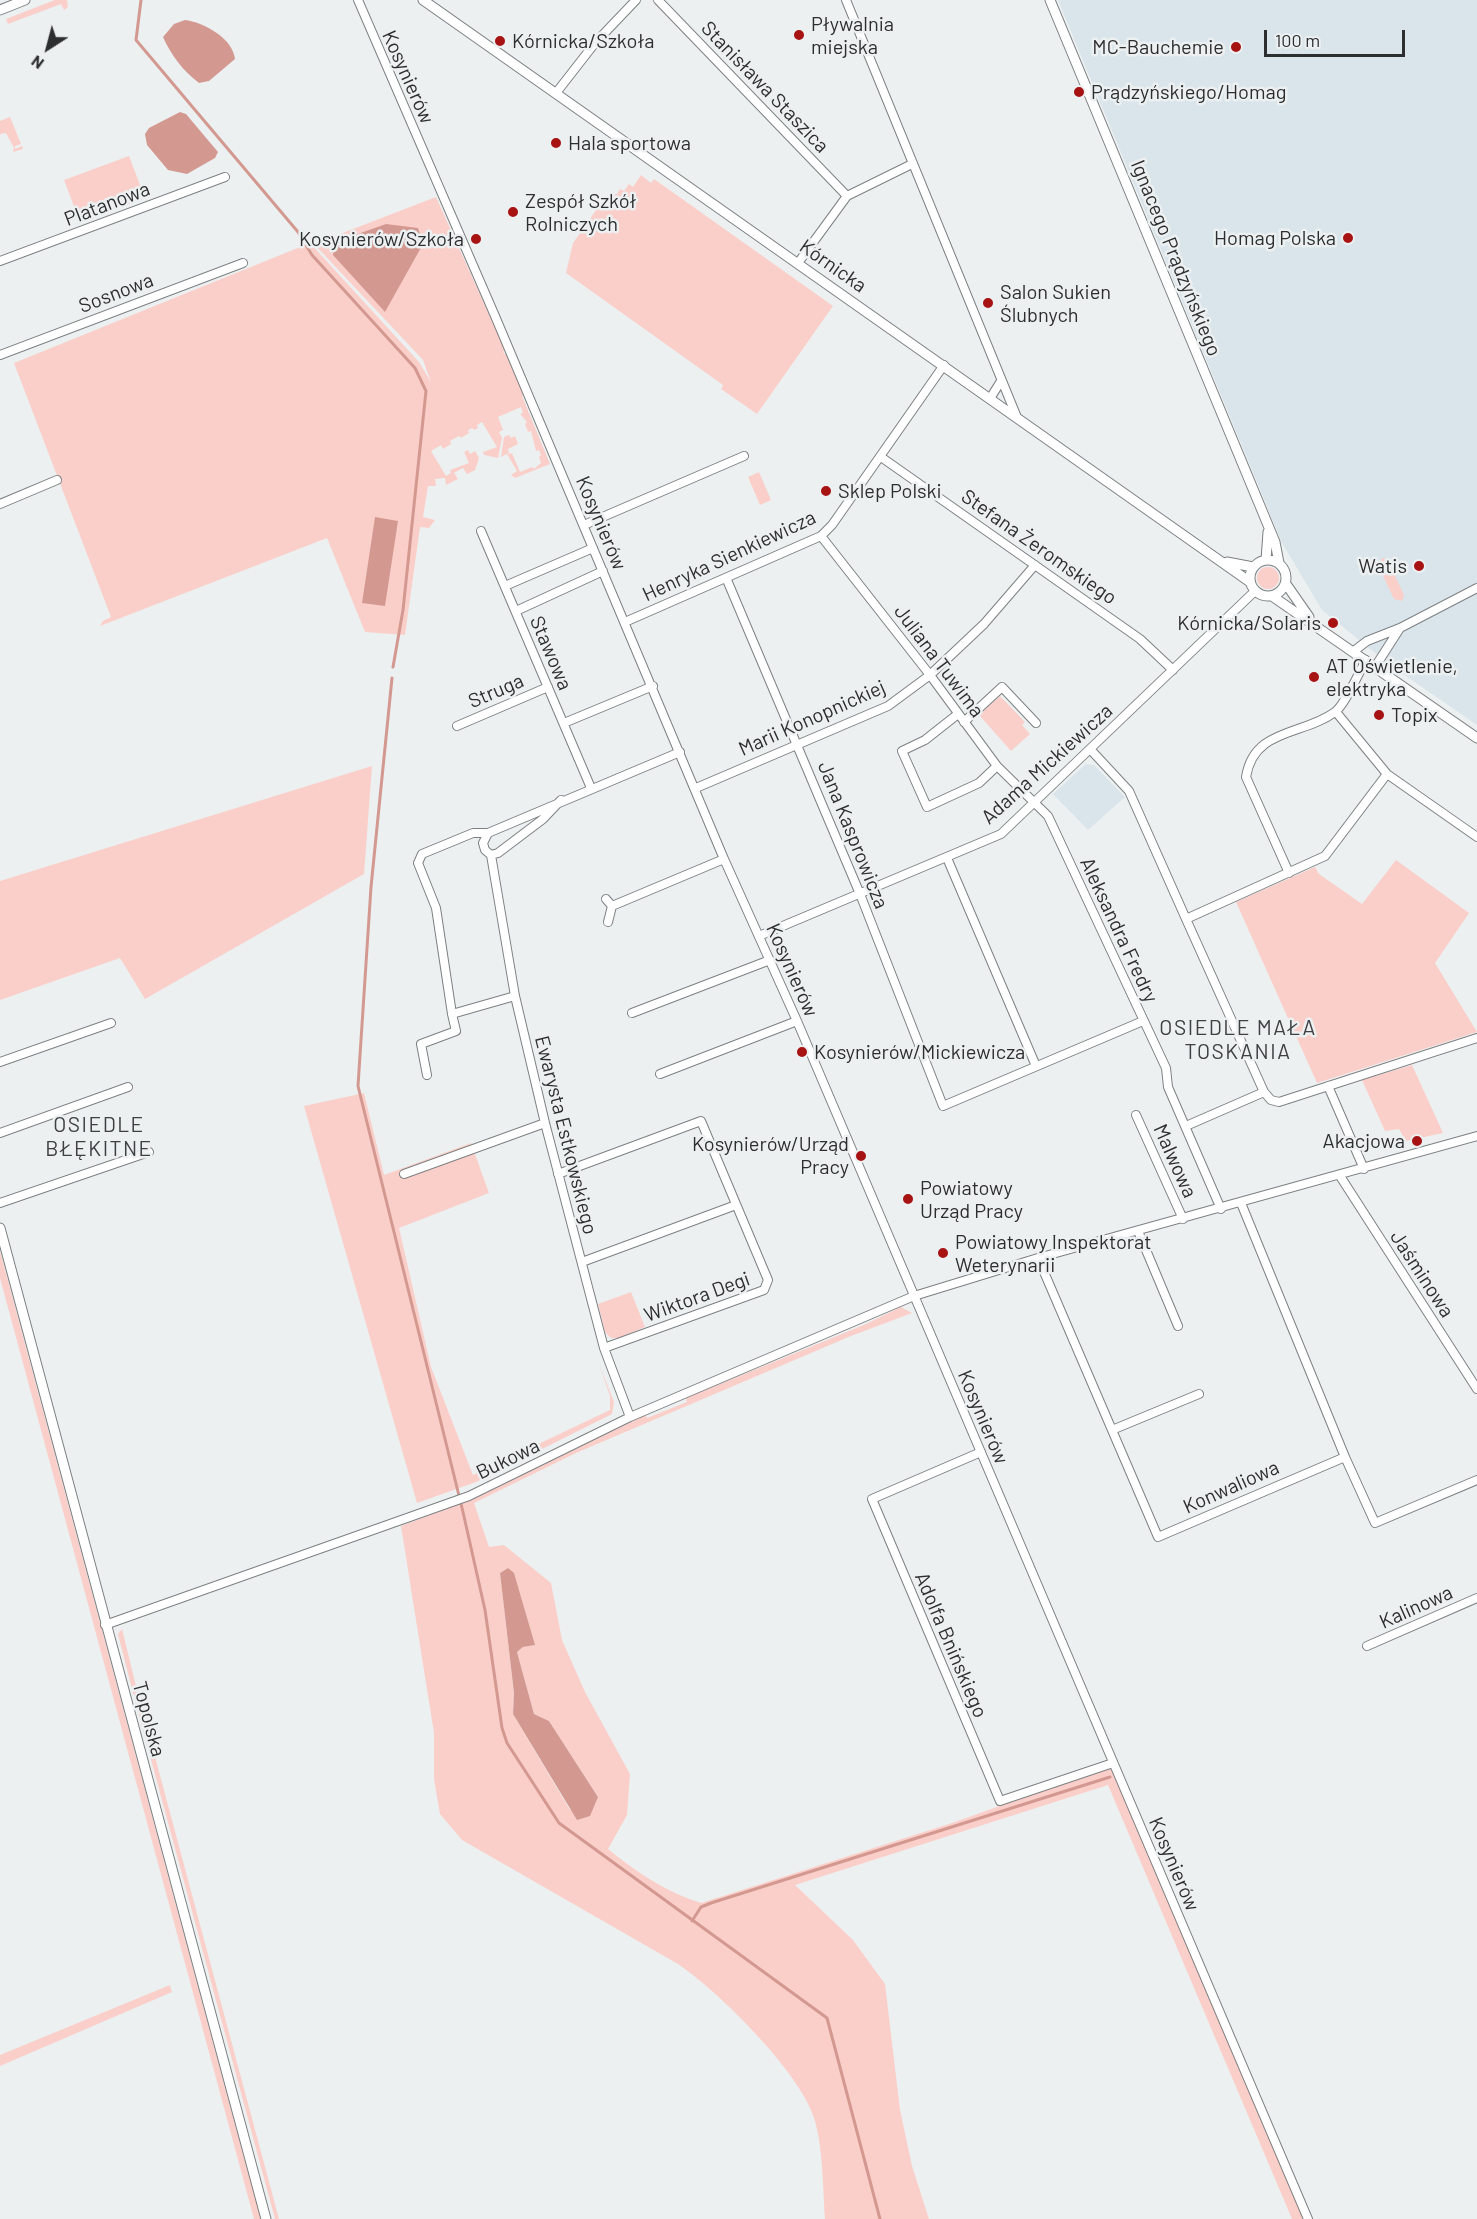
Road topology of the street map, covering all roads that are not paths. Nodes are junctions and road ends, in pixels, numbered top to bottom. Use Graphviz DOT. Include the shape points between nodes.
graph roads {
  1 [pos="25,0"];
  2 [pos="358,0"];
  3 [pos="423,0"];
  4 [pos="636,0"];
  5 [pos="658,0"];
  6 [pos="846,0"];
  7 [pos="1050,0"];
  8 [pos="0,10"];
  9 [pos="556,93"];
  10 [pos="912,164"];
  11 [pos="225,177"];
  12 [pos="848,196"];
  13 [pos="0,261"];
  14 [pos="243,263"];
  15 [pos="798,263"];
  16 [pos="0,355"];
  17 [pos="945,365"];
  18 [pos="1001,381"];
  19 [pos="991,398"];
  20 [pos="1016,415"];
  21 [pos="744,456"];
  22 [pos="881,457"];
  23 [pos="57,480"];
  24 [pos="0,504"];
  25 [pos="584,525"];
  26 [pos="1268,529"];
  27 [pos="481,531"];
  28 [pos="821,536"];
  29 [pos="593,548"];
  30 [pos="1266,560"];
  31 [pos="1222,561"];
  32 [pos="1279,564"];
  33 [pos="1035,565"];
  34 [pos="1253,567"];
  35 [pos="603,571"];
  36 [pos="727,580"];
  37 [pos="1286,584"];
  38 [pos="505,586"];
  39 [pos="1252,587"];
  40 [pos="1477,588"];
  41 [pos="1272,596"];
  42 [pos="516,611"];
  43 [pos="626,622"];
  44 [pos="1315,623"];
  45 [pos="1400,628"];
  46 [pos="1354,651"];
  47 [pos="1366,660"];
  48 [pos="1375,667"];
  49 [pos="1173,670"];
  50 [pos="930,675"];
  51 [pos="652,686"];
  52 [pos="548,687"];
  53 [pos="1336,712"];
  54 [pos="958,714"];
  55 [pos="964,722"];
  56 [pos="564,723"];
  57 [pos="1036,723"];
  58 [pos="457,726"];
  59 [pos="1477,738"];
  60 [pos="798,744"];
  61 [pos="1090,749"];
  62 [pos="680,752"];
  63 [pos="997,766"];
  64 [pos="1387,774"];
  65 [pos="591,788"];
  66 [pos="696,788"];
  67 [pos="561,800"];
  68 [pos="1034,803"];
  69 [pos="488,833"];
  70 [pos="1477,837"];
  71 [pos="491,855"];
  72 [pos="946,858"];
  73 [pos="724,859"];
  74 [pos="1288,873"];
  75 [pos="860,894"];
  76 [pos="606,899"];
  77 [pos="612,906"];
  78 [pos="1186,919"];
  79 [pos="608,922"];
  80 [pos="759,936"];
  81 [pos="770,960"];
  82 [pos="515,996"];
  83 [pos="632,1012"];
  84 [pos="452,1014"];
  85 [pos="797,1021"];
  86 [pos="1143,1021"];
  87 [pos="111,1023"];
  88 [pos="1477,1038"];
  89 [pos="0,1062"];
  90 [pos="1036,1066"];
  91 [pos="660,1074"];
  92 [pos="427,1075"];
  93 [pos="1328,1086"];
  94 [pos="128,1088"];
  95 [pos="1264,1092"];
  96 [pos="1136,1115"];
  97 [pos="545,1123"];
  98 [pos="1186,1126"];
  99 [pos="0,1133"];
  100 [pos="1477,1136"];
  101 [pos="149,1152"];
  102 [pos="1364,1169"];
  103 [pos="404,1174"];
  104 [pos="558,1174"];
  105 [pos="1340,1176"];
  106 [pos="0,1203"];
  107 [pos="1241,1203"];
  108 [pos="736,1205"];
  109 [pos="1221,1209"];
  110 [pos="1183,1219"];
  111 [pos="0,1228"];
  112 [pos="1138,1231"];
  113 [pos="1038,1257"];
  114 [pos="582,1262"];
  115 [pos="914,1296"];
  116 [pos="1178,1326"];
  117 [pos="604,1348"];
  118 [pos="1477,1389"];
  119 [pos="1199,1394"];
  120 [pos="630,1418"];
  121 [pos="1112,1430"];
  122 [pos="981,1452"];
  123 [pos="1345,1457"];
  124 [pos="1477,1480"];
  125 [pos="1477,1598"];
  126 [pos="105,1625"];
  127 [pos="1367,1646"];
  128 [pos="1113,1763"];
  129 [pos="266,2219"];
  130 [pos="1308,2219"];
  1 -- 8 [label="street"];
  2 -- 25 [label="street, Kosynierów"];
  3 -- 9 [label="street, Kórnicka"];
  4 -- 9 [label="street" via="595,43"];
  5 -- 12 [label="street, Stanisława Staszica"];
  6 -- 10 [label="street"];
  7 -- 26 [label="street, Ignacego Prądzyńskiego"];
  9 -- 15 [label="street, Kórnicka"];
  10 -- 12 [label="street"];
  10 -- 18 [label="street"];
  11 -- 13 [label="street, Platanowa"];
  12 -- 15 [label="street"];
  14 -- 16 [label="street, Sosnowa"];
  15 -- 17 [label="street, Kórnicka"];
  17 -- 19 [label="street, Kórnicka"];
  17 -- 22 [label="street, Henryka Sienkiewicza"];
  18 -- 19 [label="street"];
  18 -- 20 [label="street"];
  19 -- 20 [label="street, Kórnicka"];
  20 -- 31 [label="street, Kórnicka"];
  21 -- 25 [label="street"];
  22 -- 28 [label="street, Henryka Sienkiewicza"];
  22 -- 33 [label="street, Stefana Żeromskiego"];
  23 -- 24 [label="street"];
  25 -- 29 [label="street, Kosynierów"];
  26 -- 30 [label="street, Ignacego Prądzyńskiego"];
  26 -- 32 [label="street, Ignacego Prądzyńskiego"];
  27 -- 38 [label="street, Stawowa"];
  28 -- 36 [label="street, Henryka Sienkiewicza"];
  28 -- 50 [label="street, Juliana Tuwima"];
  29 -- 35 [label="street, Kosynierów"];
  29 -- 38 [label="street"];
  30 -- 32 [label="street"];
  30 -- 34 [label="street"];
  31 -- 34 [label="street, Kórnicka"];
  31 -- 39 [label="street, Kórnicka"];
  32 -- 37 [label="street" via="1286,573"];
  33 -- 49 [label="street, Stefana Żeromskiego" via="1140,639"];
  33 -- 50 [label="street, Marii Konopnickiej" via="984,624"];
  34 -- 39 [label="street"];
  35 -- 42 [label="street"];
  35 -- 43 [label="street, Kosynierów"];
  36 -- 43 [label="street, Henryka Sienkiewicza"];
  36 -- 60 [label="street, Jana Kasprowicza"];
  37 -- 41 [label="street"];
  37 -- 44 [label="street"];
  38 -- 42 [label="street, Stawowa"];
  39 -- 41 [label="street"];
  39 -- 49 [label="street, Adama Mickiewicza"];
  40 -- 45 [label="street"];
  41 -- 44 [label="street"];
  42 -- 52 [label="street, Stawowa"];
  43 -- 51 [label="street, Kosynierów"];
  44 -- 46 [label="street"];
  45 -- 46 [label="street" via="1367,641"];
  45 -- 48 [label="street"];
  46 -- 47 [label="street"];
  47 -- 48 [label="street"];
  47 -- 53 [label="street"];
  48 -- 59 [label="street"];
  49 -- 61 [label="street, Adama Mickiewicza"];
  50 -- 54 [label="street, Juliana Tuwima"];
  50 -- 60 [label="street, Marii Konopnickiej" via="888,706"];
  51 -- 56 [label="street"];
  51 -- 62 [label="street, Kosynierów"];
  52 -- 56 [label="street, Stawowa"];
  52 -- 58 [label="street, Struga"];
  53 -- 64 [label="street"];
  53 -- 74 [label="street" via="1266,743 1254,751 1249,762 1246,777"];
  54 -- 55 [label="street, Juliana Tuwima"];
  54 -- 63 [label="street" via="926,740 902,751 927,807 972,787"];
  55 -- 57 [label="street" via="1002,687"];
  55 -- 63 [label="street, Juliana Tuwima"];
  56 -- 65 [label="street, Stawowa"];
  60 -- 66 [label="street, Marii Konopnickiej"];
  60 -- 75 [label="street, Jana Kasprowicza"];
  61 -- 68 [label="street, Adama Mickiewicza"];
  61 -- 78 [label="street" via="1129,790"];
  62 -- 65 [label="street"];
  62 -- 66 [label="street, Kosynierów"];
  63 -- 68 [label="street, Juliana Tuwima"];
  64 -- 70 [label="street"];
  64 -- 74 [label="street" via="1335,846 1325,856"];
  65 -- 67 [label="street"];
  66 -- 73 [label="street, Kosynierów"];
  67 -- 69 [label="street"];
  67 -- 71 [label="street" via="512,844"];
  68 -- 72 [label="street, Adama Mickiewicza" via="1001,834"];
  68 -- 86 [label="street, Aleksandra Fredry" via="1048,816"];
  69 -- 71 [label="street, Ewarysta Estkowskiego" via="483,843"];
  69 -- 84 [label="street" via="473,833 422,854 418,863 436,908"];
  71 -- 82 [label="street, Ewarysta Estkowskiego"];
  72 -- 75 [label="street, Adama Mickiewicza"];
  72 -- 90 [label="street"];
  73 -- 77 [label="street"];
  73 -- 80 [label="street, Kosynierów"];
  74 -- 78 [label="street"];
  75 -- 80 [label="street, Adama Mickiewicza"];
  75 -- 90 [label="street, Jana Kasprowicza" via="943,1106"];
  76 -- 77 [label="street"];
  77 -- 79 [label="street"];
  78 -- 95 [label="street"];
  80 -- 81 [label="street, Kosynierów"];
  81 -- 83 [label="street"];
  81 -- 85 [label="street, Kosynierów"];
  82 -- 84 [label="street"];
  82 -- 97 [label="street, Ewarysta Estkowskiego"];
  84 -- 92 [label="street" via="456,1031 421,1044"];
  85 -- 91 [label="street"];
  85 -- 115 [label="street, Kosynierów"];
  86 -- 90 [label="street"];
  86 -- 98 [label="street, Aleksandra Fredry" via="1166,1068 1168,1087"];
  87 -- 89 [label="street"];
  88 -- 93 [label="street"];
  93 -- 95 [label="street" via="1279,1102"];
  93 -- 102 [label="street"];
  94 -- 99 [label="street"];
  95 -- 98 [label="street"];
  96 -- 110 [label="street, Malwowa"];
  97 -- 103 [label="street"];
  97 -- 104 [label="street, Ewarysta Estkowskiego"];
  98 -- 109 [label="street, Aleksandra Fredry"];
  100 -- 102 [label="street"];
  101 -- 106 [label="street"];
  102 -- 105 [label="street"];
  104 -- 108 [label="street, Wiktora Degi" via="700,1121"];
  104 -- 114 [label="street, Ewarysta Estkowskiego"];
  105 -- 107 [label="street"];
  105 -- 118 [label="street, Jaśminowa"];
  107 -- 109 [label="street"];
  107 -- 123 [label="street"];
  108 -- 114 [label="street"];
  108 -- 117 [label="street, Wiktora Degi" via="768,1280 764,1290"];
  109 -- 110 [label="street"];
  110 -- 112 [label="street"];
  111 -- 126 [label="street, Topolska"];
  112 -- 113 [label="street"];
  112 -- 116 [label="street"];
  113 -- 115 [label="street"];
  113 -- 121 [label="street, Konwaliowa"];
  114 -- 117 [label="street, Ewarysta Estkowskiego"];
  115 -- 120 [label="street, Bukowa"];
  115 -- 122 [label="street, Kosynierów"];
  117 -- 120 [label="street, Ewarysta Estkowskiego"];
  119 -- 121 [label="street"];
  120 -- 126 [label="street, Bukowa" via="469,1496"];
  121 -- 123 [label="street, Konwaliowa" via="1158,1537"];
  122 -- 128 [label="street, Kosynierów"];
  122 -- 128 [label="street, Adolfa Bnińskiego" via="872,1499 982,1761 1000,1801"];
  123 -- 124 [label="street" via="1375,1523"];
  125 -- 127 [label="street, Kalinowa"];
  126 -- 129 [label="street, Topolska"];
  128 -- 130 [label="street, Kosynierów"];
}
